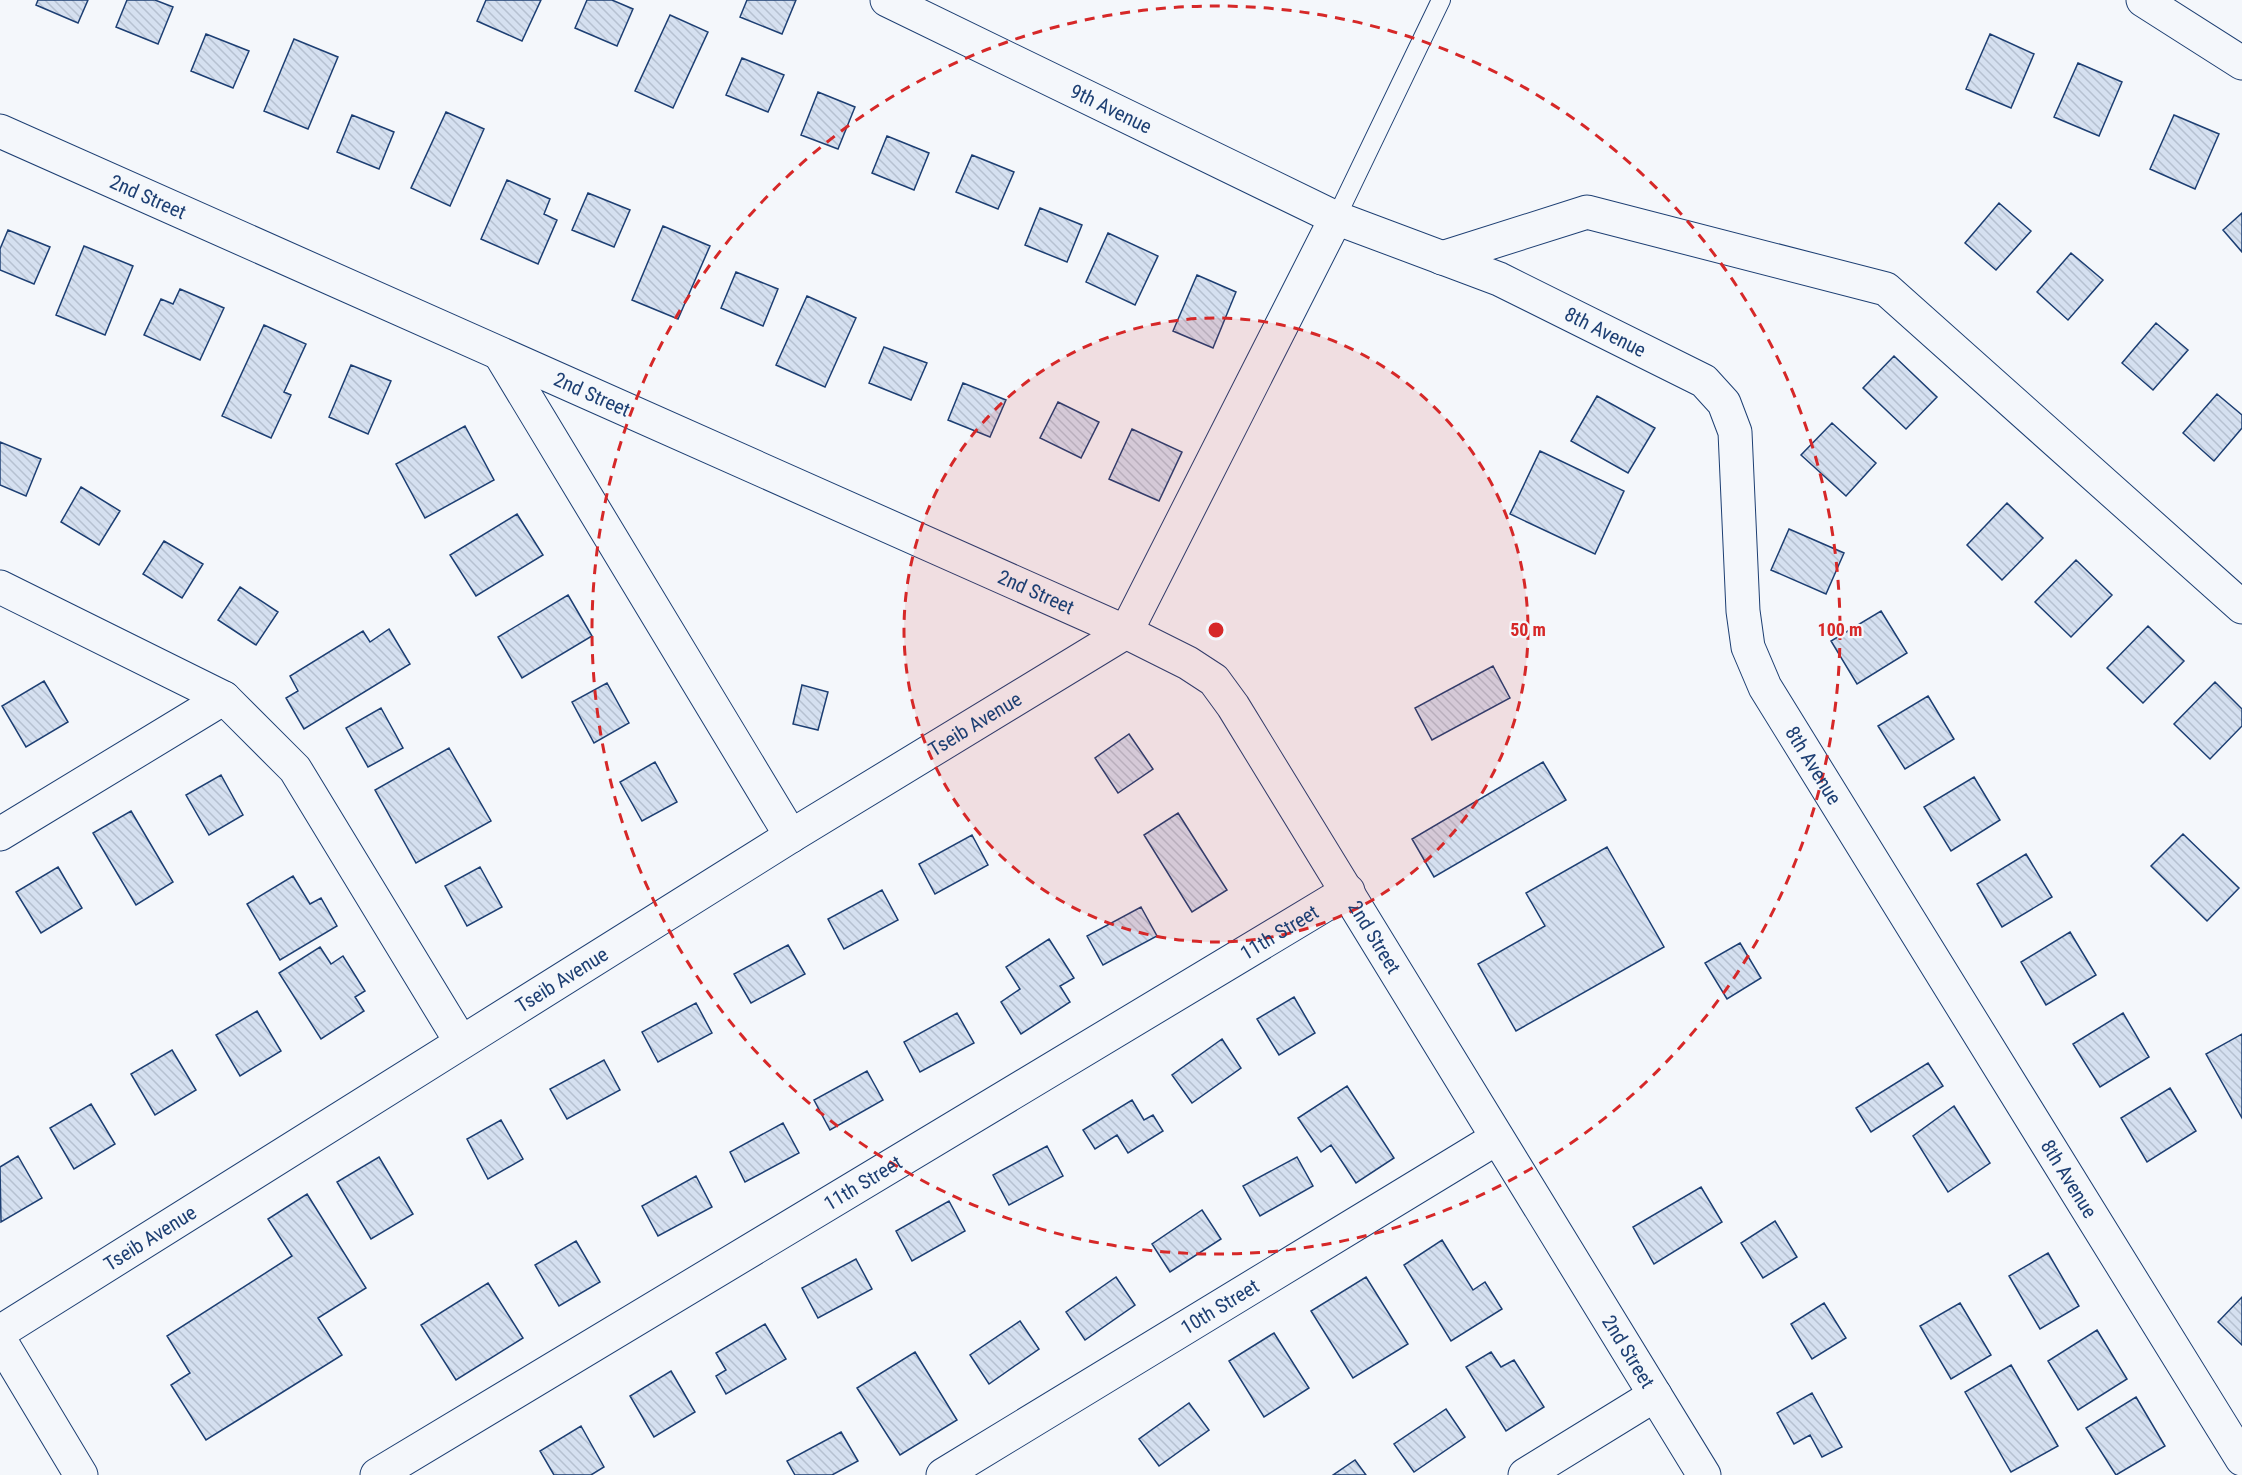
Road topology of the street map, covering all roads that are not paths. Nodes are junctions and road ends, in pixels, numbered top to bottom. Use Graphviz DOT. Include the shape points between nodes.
graph roads {
  1 [pos="887,0"];
  2 [pos="1441,0"];
  3 [pos="2143,0"];
  4 [pos="2242,63"];
  5 [pos="0,131"];
  6 [pos="1336,218"];
  7 [pos="1442,258"];
  8 [pos="500,354"];
  9 [pos="0,587"];
  10 [pos="2242,608"];
  11 [pos="1126,632"];
  12 [pos="224,698"];
  13 [pos="0,834"];
  14 [pos="791,836"];
  15 [pos="1348,891"];
  16 [pos="461,1042"];
  17 [pos="1497,1138"];
  18 [pos="0,1332"];
  19 [pos="0,1340"];
  20 [pos="1655,1395"];
  21 [pos="2242,1459"];
  22 [pos="81,1475"];
  23 [pos="377,1475"];
  24 [pos="943,1475"];
  25 [pos="1525,1475"];
  26 [pos="1704,1475"];
  1 -- 6 [label="street, 9th Avenue"];
  2 -- 6 [label="lane"];
  3 -- 4 [label="street"];
  5 -- 8 [label="street, 2nd Street"];
  6 -- 7 [label="street, 8th Avenue"];
  6 -- 11 [label="street"];
  7 -- 10 [label="street" via="1587,212 1886,289"];
  7 -- 21 [label="street, 8th Avenue" via="1499,279 1704,381 1724,403 1735,432 1748,647 1765,687"];
  8 -- 11 [label="street, 2nd Street"];
  8 -- 14 [label="street"];
  9 -- 12 [label="street"];
  11 -- 14 [label="street, Tseib Avenue"];
  11 -- 15 [label="street, 2nd Street" via="1214,680"];
  12 -- 13 [label="street"];
  12 -- 16 [label="street" via="295,769"];
  14 -- 16 [label="street, Tseib Avenue"];
  15 -- 17 [label="street, 2nd Street"];
  15 -- 23 [label="street, 11th Street"];
  16 -- 18 [label="street, Tseib Avenue"];
  17 -- 20 [label="street, 2nd Street"];
  17 -- 24 [label="street, 10th Street"];
  19 -- 22 [label="street"];
  20 -- 25 [label="street"];
  20 -- 26 [label="street, 2nd Street"];
}
